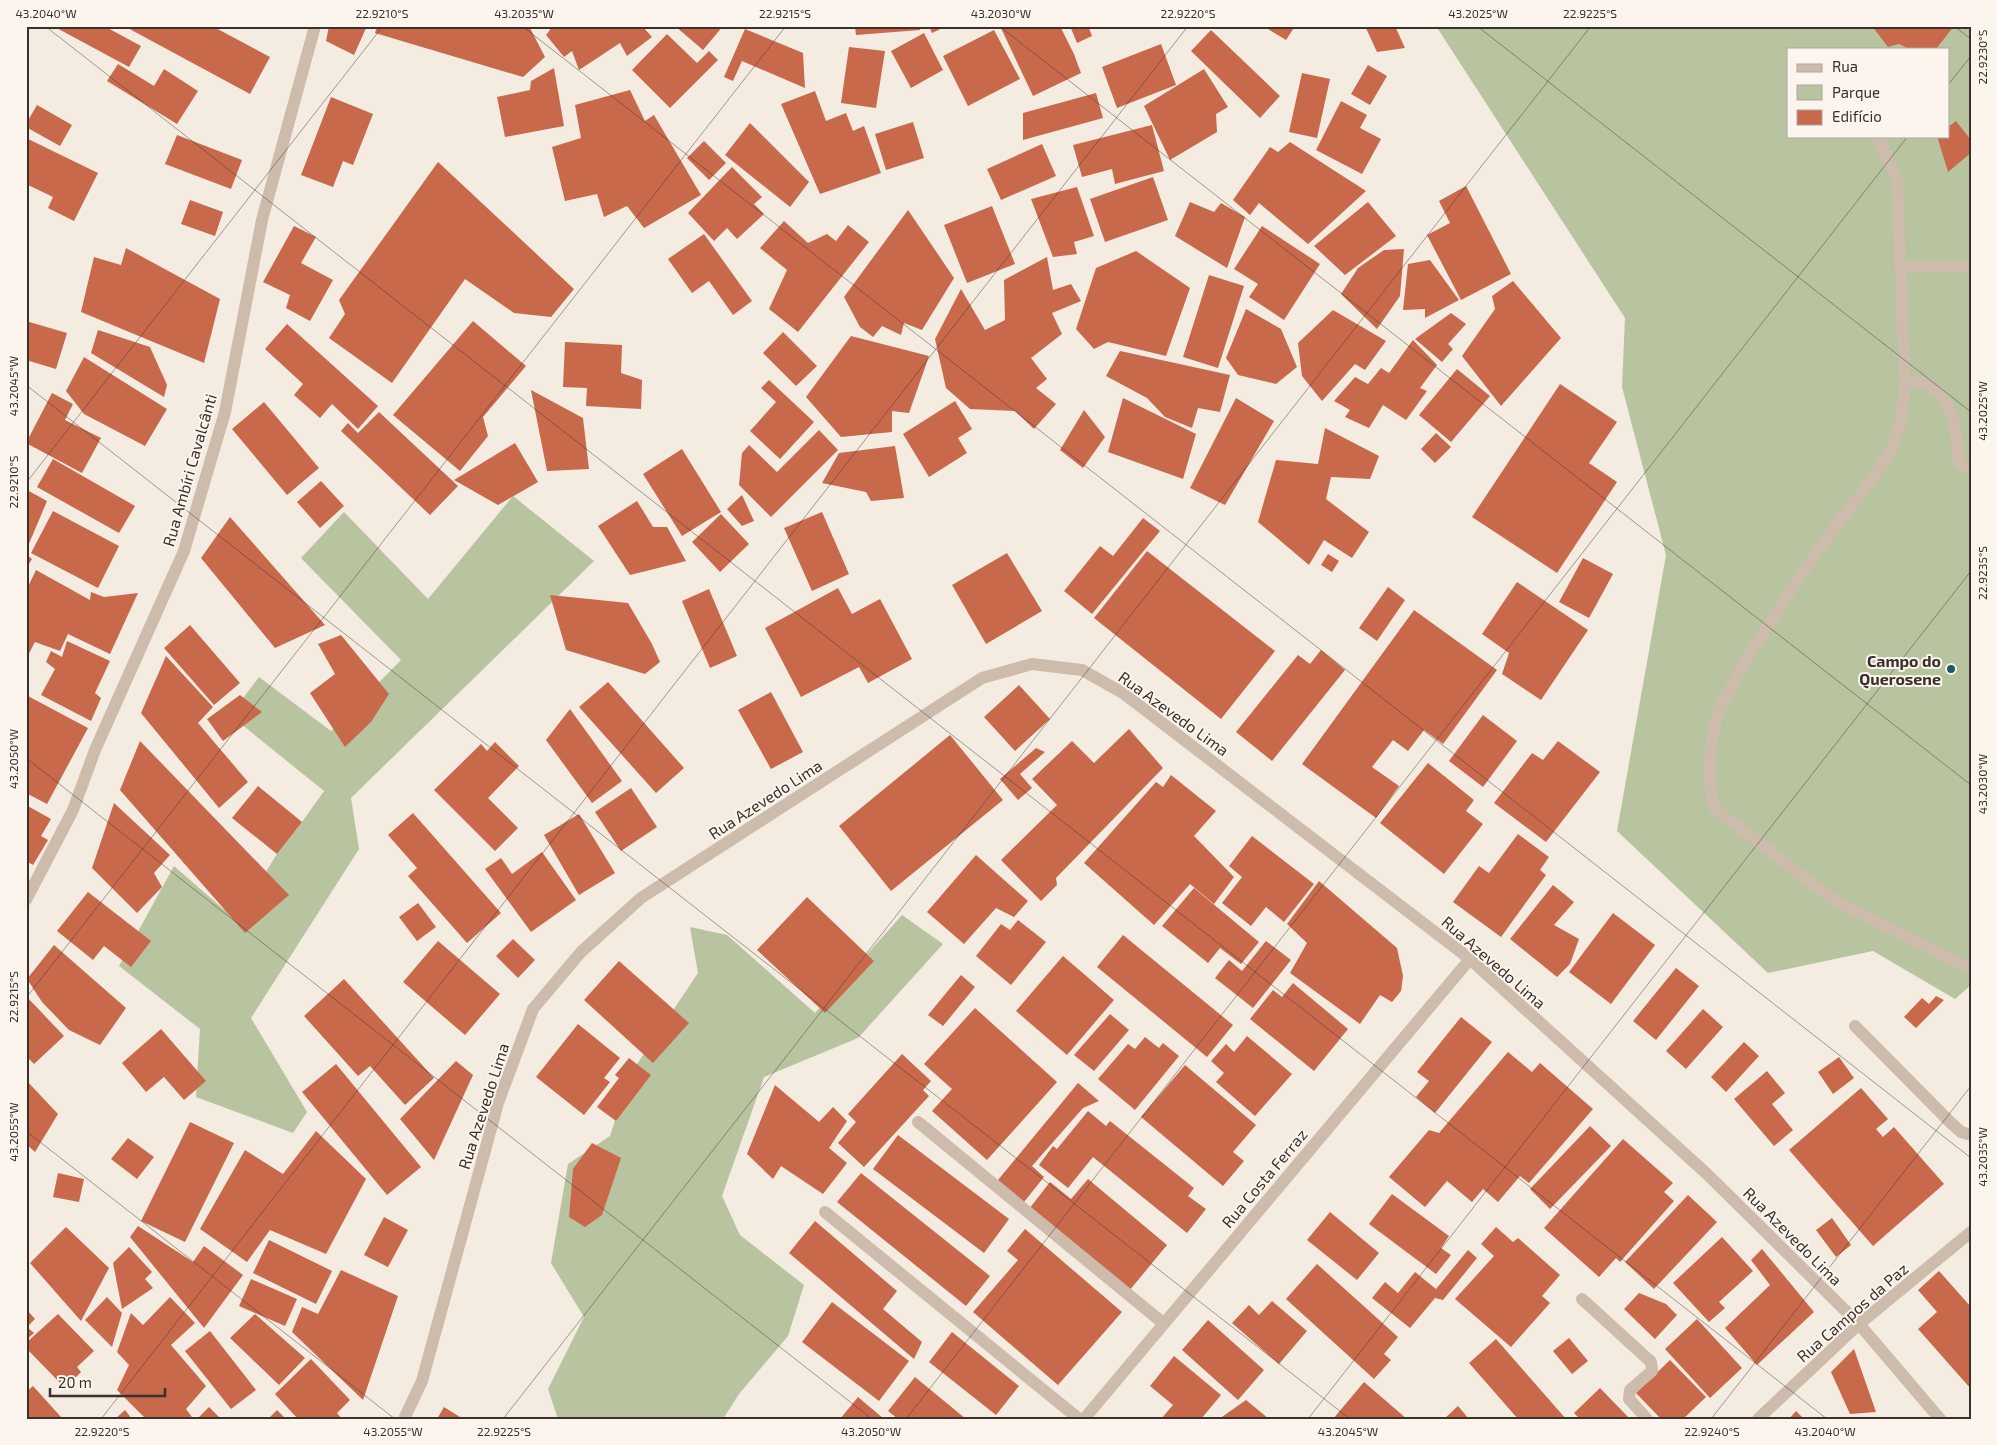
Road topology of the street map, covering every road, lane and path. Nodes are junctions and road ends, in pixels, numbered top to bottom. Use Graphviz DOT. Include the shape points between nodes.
graph roads {
  1 [pos="315,26"];
  2 [pos="1878,138"];
  3 [pos="1901,266"];
  4 [pos="1971,266"];
  5 [pos="1905,383"];
  6 [pos="1971,468"];
  7 [pos="26,900"];
  8 [pos="1470,959"];
  9 [pos="1971,969"];
  10 [pos="1855,1026"];
  11 [pos="918,1122"];
  12 [pos="1971,1135"];
  13 [pos="825,1212"];
  14 [pos="1971,1232"];
  15 [pos="1582,1299"];
  16 [pos="1163,1323"];
  17 [pos="1859,1324"];
  18 [pos="1087,1417"];
  19 [pos="404,1419"];
  20 [pos="1647,1419"];
  21 [pos="1758,1419"];
  22 [pos="1940,1419"];
  1 -- 7 [label="street, Rua Ambíri Cavalcânti" via="262,220 225,412 184,551 95,750 73,810"];
  2 -- 3 [label="street" via="1898,180"];
  3 -- 4 [label="street"];
  3 -- 5 [label="street"];
  5 -- 6 [label="street" via="1924,383 1936,391 1950,408 1958,442 1958,461"];
  5 -- 9 [label="street" via="1901,420 1891,450 1798,579 1747,658 1718,711 1709,780 1715,809 1834,900"];
  8 -- 16 [label="street, Rua Costa Ferraz"];
  8 -- 17 [label="street, Rua Azevedo Lima" via="1707,1174"];
  8 -- 19 [label="street, Rua Azevedo Lima" via="1123,693 1082,670 1032,664 982,678 641,898 581,952 533,1009 498,1103 422,1381"];
  10 -- 12 [label="street" via="1950,1122 1961,1132"];
  11 -- 16 [label="street"];
  13 -- 18 [label="street"];
  14 -- 17 [label="street, Rua Campos da Paz"];
  15 -- 20 [label="street" via="1651,1362 1652,1371 1628,1395"];
  16 -- 18 [label="street, Rua Costa Ferraz"];
  17 -- 21 [label="street, Rua Campos da Paz"];
  17 -- 22 [label="street, Rua Azevedo Lima"];
}
